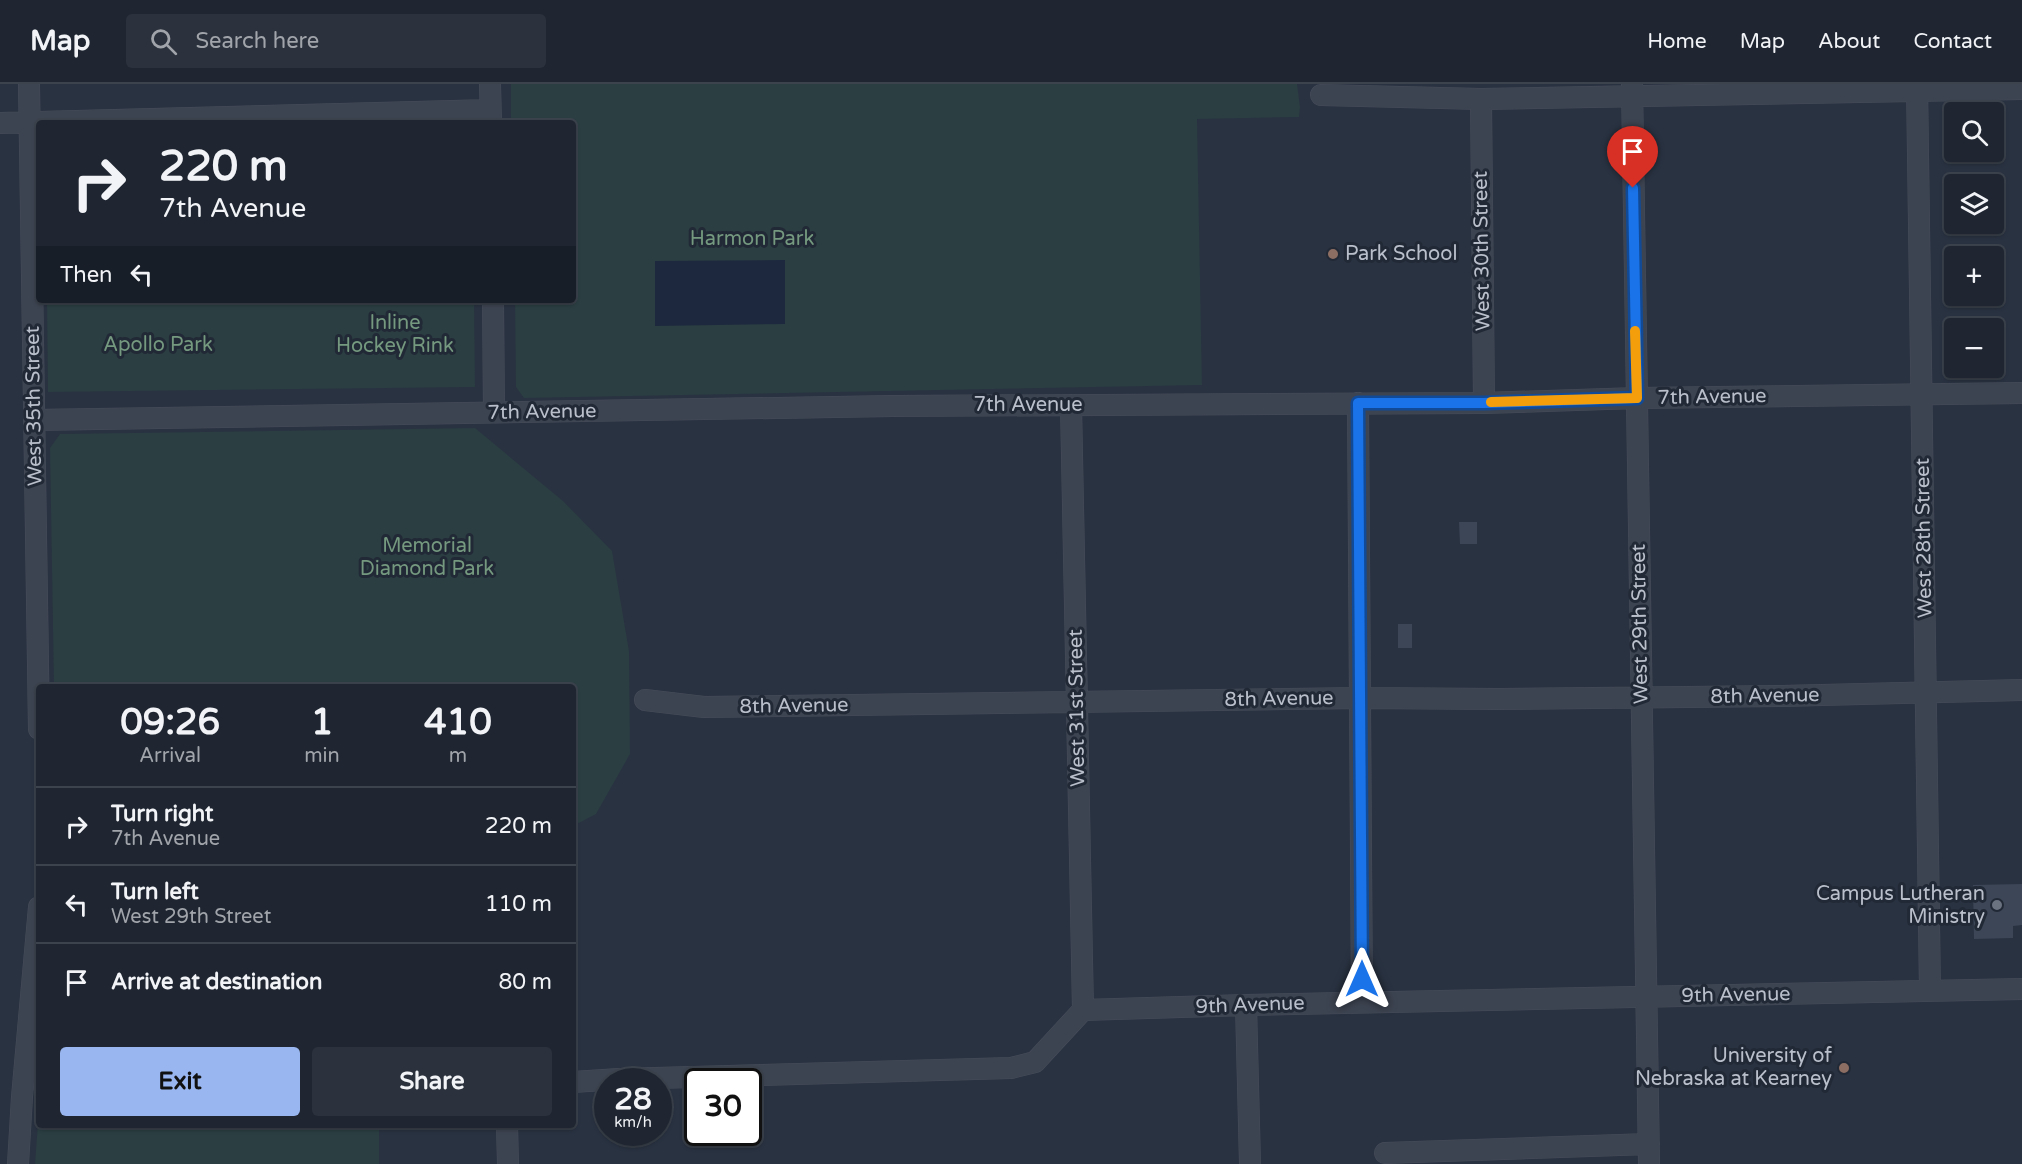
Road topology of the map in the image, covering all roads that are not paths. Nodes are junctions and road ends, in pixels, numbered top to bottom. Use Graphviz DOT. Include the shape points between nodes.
graph roads {
  1 [pos="29,84"];
  2 [pos="490,84"];
  3 [pos="1917,87"];
  4 [pos="2022,89"];
  5 [pos="1632,90"];
  6 [pos="1321,95"];
  7 [pos="1481,99"];
  8 [pos="490,116"];
  9 [pos="227,120"];
  10 [pos="0,123"];
  11 [pos="29,123"];
  12 [pos="36,123"];
  13 [pos="493,303"];
  14 [pos="2022,393"];
  15 [pos="1922,394"];
  16 [pos="1637,398"];
  17 [pos="1358,403"];
  18 [pos="1484,403"];
  19 [pos="1071,405"];
  20 [pos="494,412"];
  21 [pos="34,420"];
  22 [pos="38,684"];
  23 [pos="2022,690"];
  24 [pos="1926,693"];
  25 [pos="1641,697"];
  26 [pos="1360,698"];
  27 [pos="645,700"];
  28 [pos="1077,702"];
  29 [pos="36,941"];
  30 [pos="2022,989"];
  31 [pos="1930,991"];
  32 [pos="1646,996"];
  33 [pos="1362,1002"];
  34 [pos="1246,1005"];
  35 [pos="1083,1010"];
  36 [pos="576,1082"];
  37 [pos="507,1128"];
  38 [pos="1385,1153"];
  39 [pos="1649,1154"];
  40 [pos="18,1164"];
  41 [pos="508,1164"];
  42 [pos="1250,1164"];
  1 -- 11 [label="street, West 35th Street"];
  2 -- 8 [label="street"];
  3 -- 4 [label="street"];
  3 -- 5 [label="street"];
  3 -- 15 [label="street, West 28th Street"];
  5 -- 7 [label="street"];
  5 -- 16 [label="street, West 29th Street"];
  6 -- 7 [label="street"];
  7 -- 18 [label="street, West 30th Street"];
  8 -- 9 [label="street"];
  10 -- 11 [label="street"];
  11 -- 12 [label="street"];
  11 -- 21 [label="street, West 35th Street"];
  13 -- 20 [label="street"];
  14 -- 15 [label="street, 7th Avenue"];
  15 -- 16 [label="street, 7th Avenue"];
  15 -- 24 [label="street, West 28th Street"];
  16 -- 18 [label="street, 7th Avenue"];
  16 -- 25 [label="street, West 29th Street"];
  17 -- 18 [label="street, 7th Avenue"];
  17 -- 19 [label="street, 7th Avenue"];
  17 -- 26 [label="street"];
  19 -- 20 [label="street, 7th Avenue"];
  19 -- 28 [label="street, West 31st Street"];
  20 -- 21 [label="street, 7th Avenue"];
  21 -- 22 [label="street, West 35th Street"];
  23 -- 24 [label="street, 8th Avenue"];
  24 -- 25 [label="street, 8th Avenue"];
  24 -- 31 [label="street, West 28th Street"];
  25 -- 26 [label="street, 8th Avenue"];
  25 -- 32 [label="street, West 29th Street"];
  26 -- 28 [label="street, 8th Avenue"];
  26 -- 33 [label="street"];
  27 -- 28 [label="street, 8th Avenue" via="704,707"];
  28 -- 35 [label="street, West 31st Street"];
  29 -- 40 [label="street"];
  30 -- 31 [label="street, 9th Avenue"];
  31 -- 32 [label="street, 9th Avenue"];
  32 -- 33 [label="street, 9th Avenue"];
  32 -- 39 [label="street, West 29th Street"];
  33 -- 34 [label="street, 9th Avenue"];
  34 -- 35 [label="street, 9th Avenue"];
  34 -- 42 [label="street"];
  35 -- 36 [label="street" via="1035,1062 1011,1068"];
  37 -- 41 [label="street"];
  38 -- 39 [label="street"];
}
